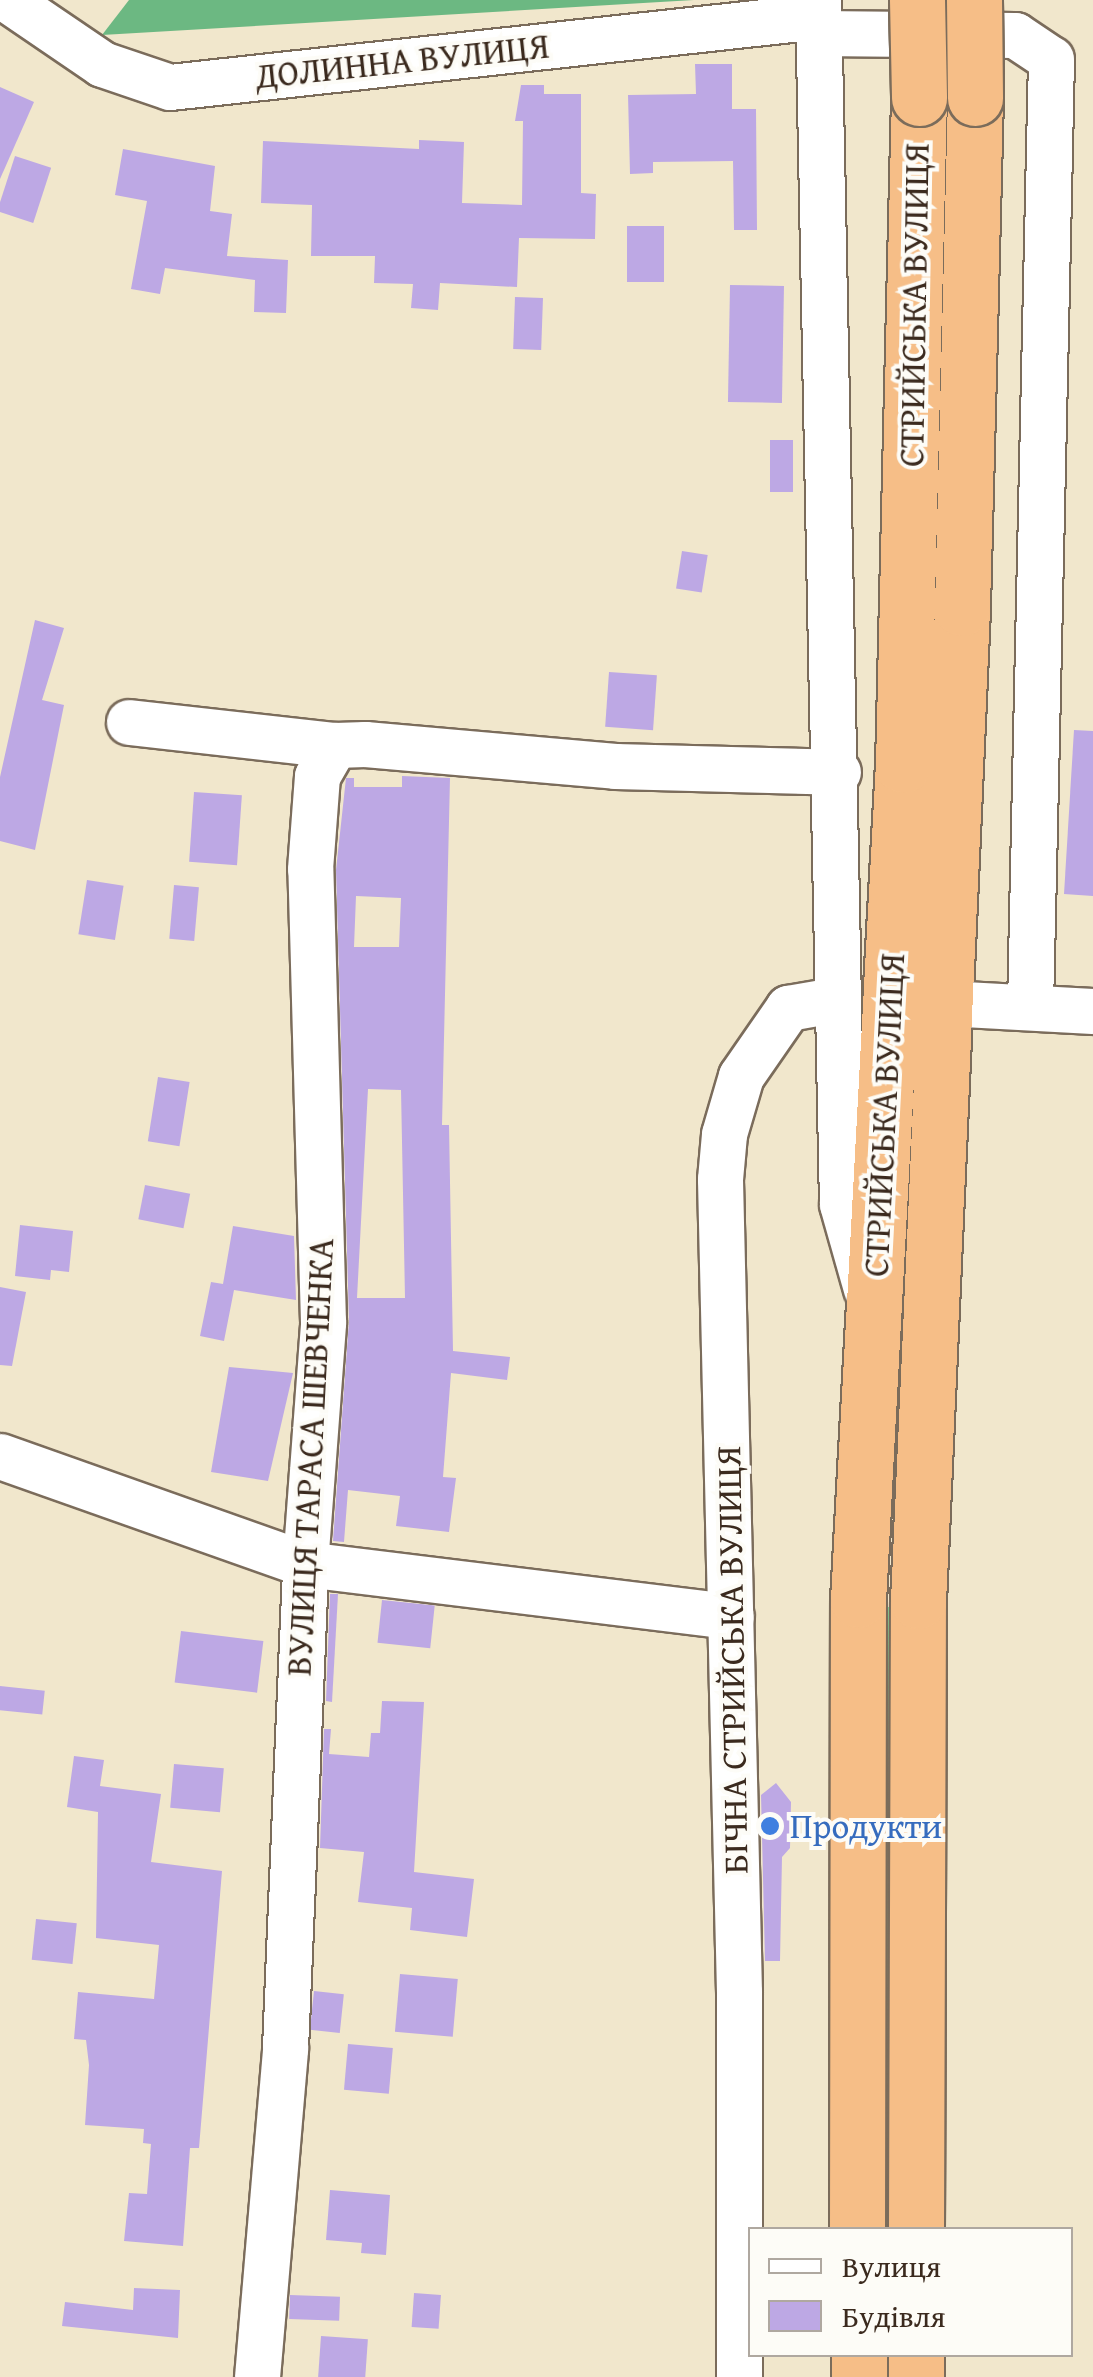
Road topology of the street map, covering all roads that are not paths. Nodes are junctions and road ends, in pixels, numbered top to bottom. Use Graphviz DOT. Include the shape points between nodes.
graph roads {
  1 [pos="8,0"];
  2 [pos="917,0"];
  3 [pos="974,0"];
  4 [pos="818,16"];
  5 [pos="129,722"];
  6 [pos="335,745"];
  7 [pos="838,772"];
  8 [pos="834,1000"];
  9 [pos="945,1003"];
  10 [pos="1030,1006"];
  11 [pos="1093,1011"];
  12 [pos="874,1314"];
  13 [pos="0,1456"];
  14 [pos="305,1564"];
  15 [pos="730,1616"];
  16 [pos="857,2227"];
  17 [pos="916,2227"];
  18 [pos="257,2377"];
  19 [pos="738,2377"];
  1 -- 4 [label="street, ДОЛИННА ВУЛИЦЯ" via="102,64 170,87"];
  2 -- 12 [label="highway, СТРИЙСЬКА ВУЛИЦЯ, bridge" via="903,765"];
  3 -- 9 [label="highway, СТРИЙСЬКА ВУЛИЦЯ, bridge"];
  4 -- 7 [label="street"];
  4 -- 10 [label="street, ДОЛИННА ВУЛИЦЯ" via="1016,35 1051,59"];
  5 -- 6 [label="street"];
  6 -- 7 [label="street" via="615,766"];
  6 -- 14 [label="street, ВУЛИЦЯ ТАРАСА ШЕВЧЕНКА" via="316,776 310,816 324,1322"];
  7 -- 8 [label="street"];
  8 -- 12 [label="street" via="842,1204"];
  8 -- 15 [label="street, БІЧНА СТРИЙСЬКА ВУЛИЦЯ" via="788,1008 741,1076 724,1134"];
  9 -- 10 [label="street"];
  9 -- 17 [label="highway, СТРИЙСЬКА ВУЛИЦЯ" via="918,1601"];
  10 -- 11 [label="street"];
  12 -- 16 [label="highway, СТРИЙСЬКА ВУЛИЦЯ" via="858,1600"];
  13 -- 14 [label="street"];
  14 -- 15 [label="street"];
  14 -- 18 [label="street, ВУЛИЦЯ ТАРАСА ШЕВЧЕНКА" via="286,2048"];
  15 -- 19 [label="street, БІЧНА СТРИЙСЬКА ВУЛИЦЯ" via="740,1992"];
}
